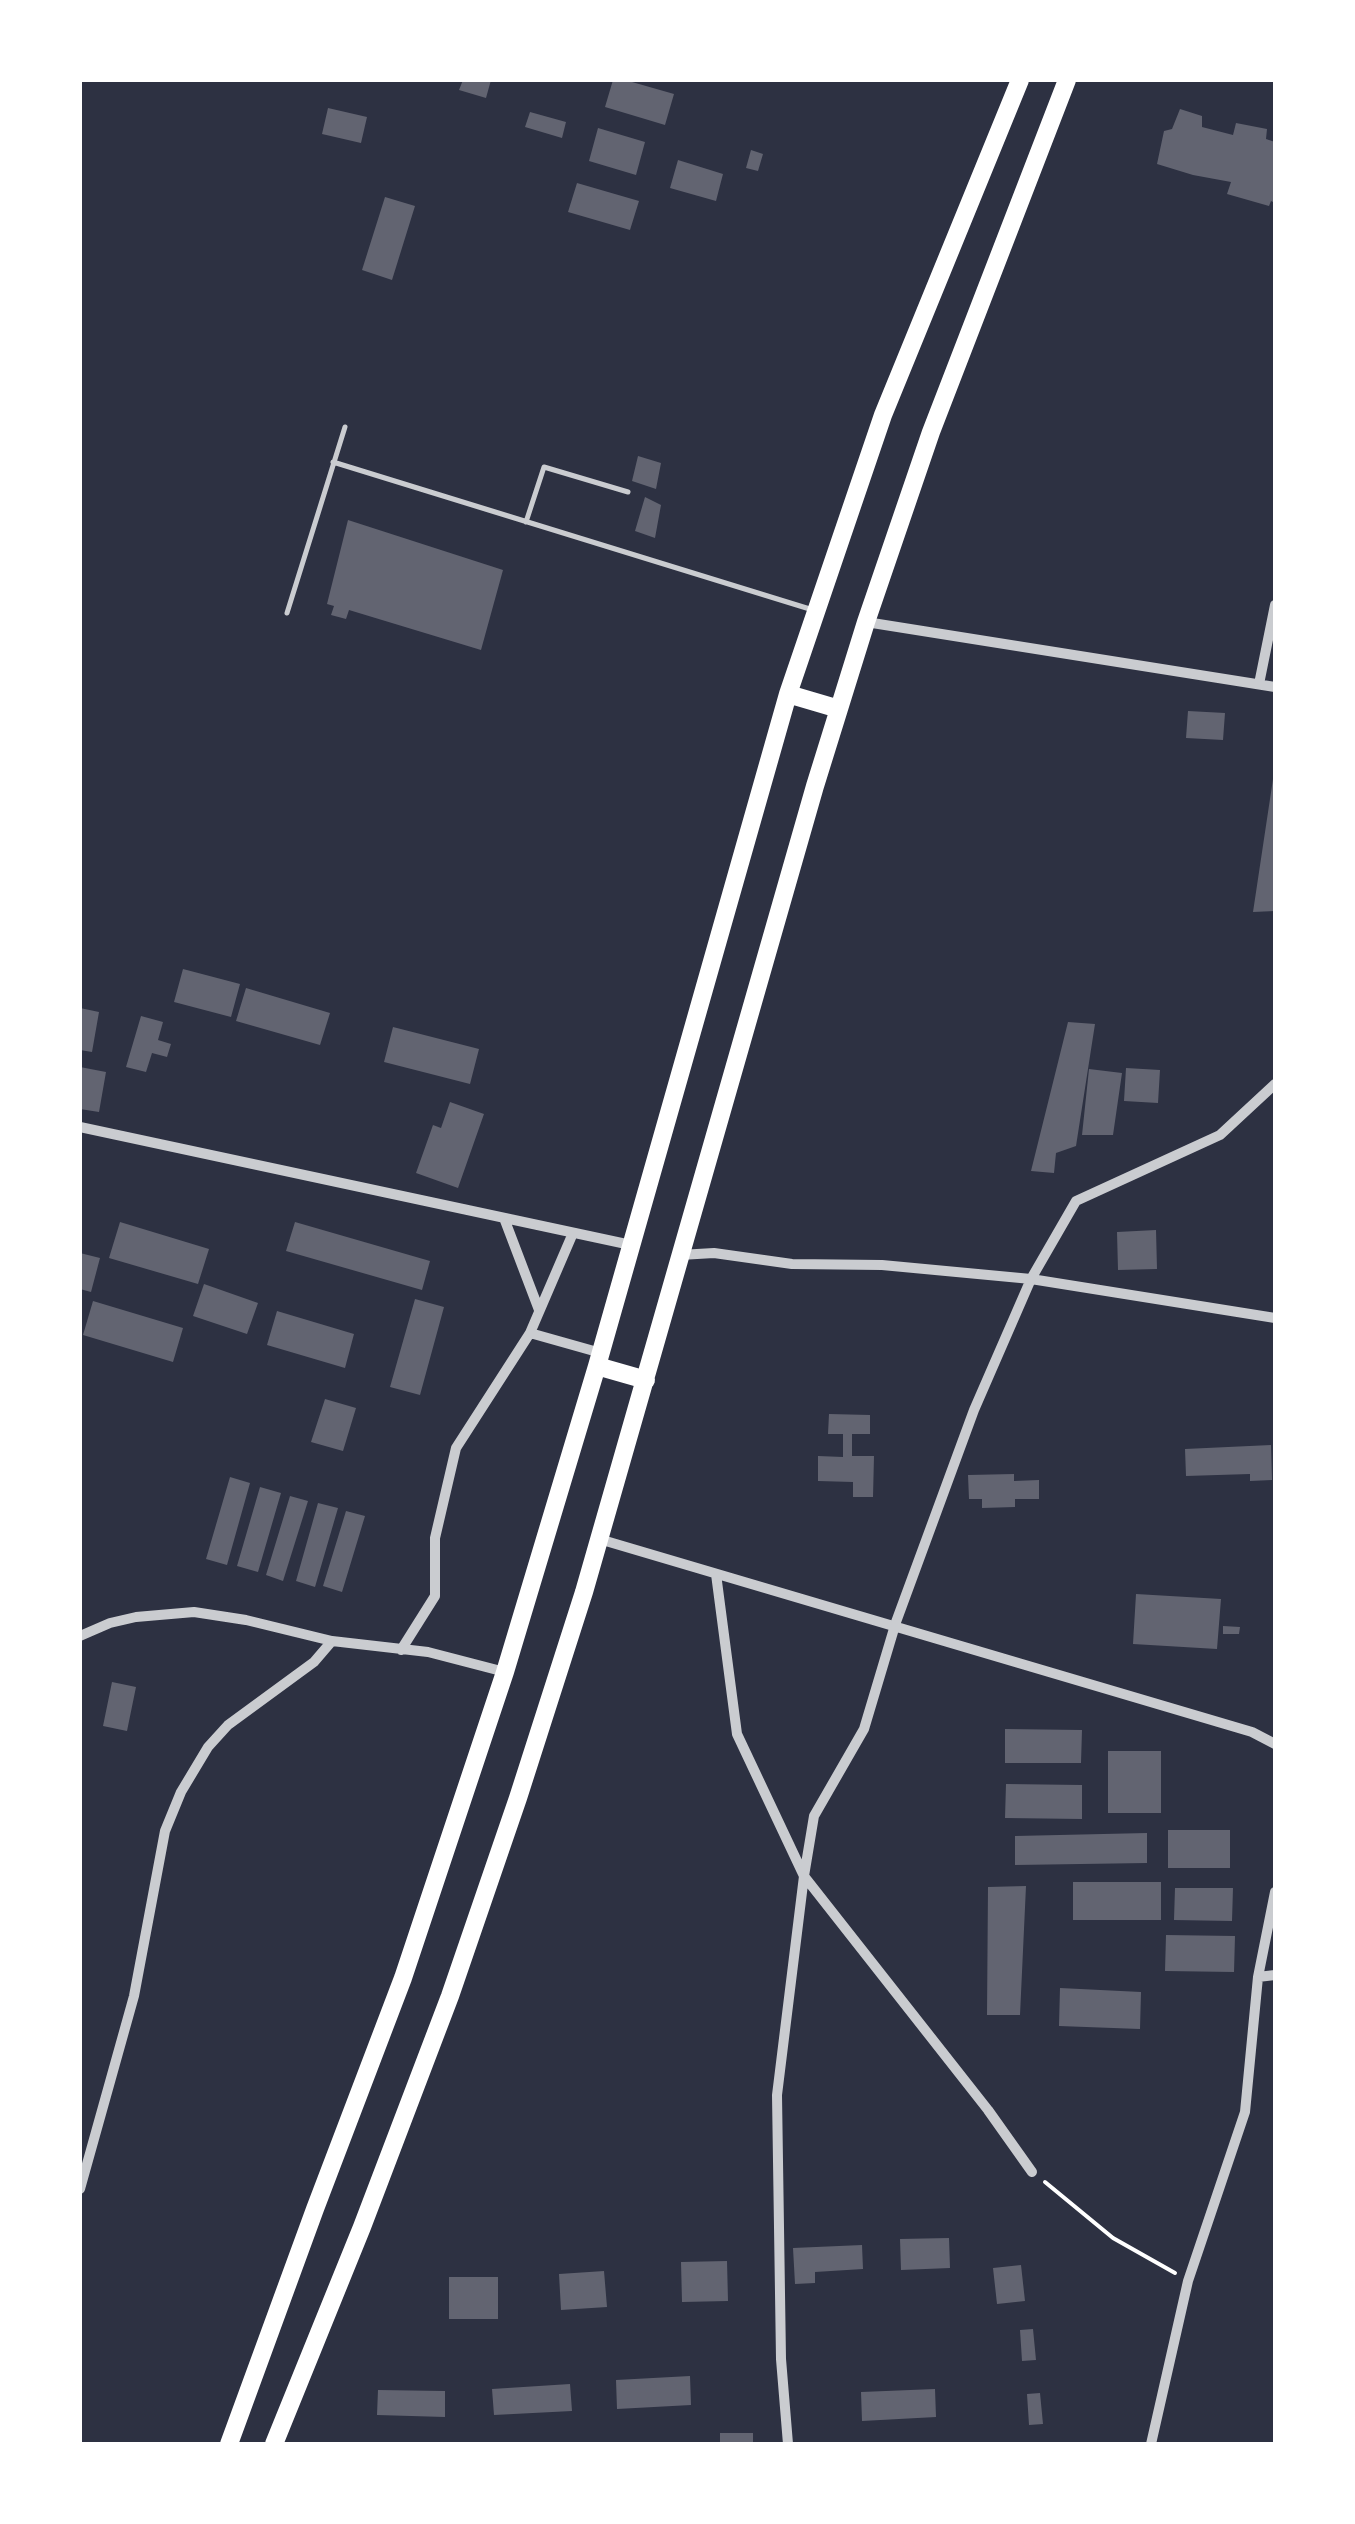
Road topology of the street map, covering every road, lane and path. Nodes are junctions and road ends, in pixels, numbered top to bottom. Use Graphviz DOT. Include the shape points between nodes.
graph roads {
  1 [pos="1020,80"];
  2 [pos="1068,80"];
  3 [pos="345,428"];
  4 [pos="333,462"];
  5 [pos="628,492"];
  6 [pos="526,522"];
  7 [pos="1275,605"];
  8 [pos="816,611"];
  9 [pos="287,613"];
  10 [pos="866,622"];
  11 [pos="1260,684"];
  12 [pos="1275,687"];
  13 [pos="788,694"];
  14 [pos="839,709"];
  15 [pos="1275,1084"];
  16 [pos="80,1127"];
  17 [pos="504,1218"];
  18 [pos="573,1233"];
  19 [pos="631,1246"];
  20 [pos="680,1255"];
  21 [pos="1031,1279"];
  22 [pos="539,1311"];
  23 [pos="1275,1318"];
  24 [pos="530,1333"];
  25 [pos="599,1360"];
  26 [pos="646,1380"];
  27 [pos="599,1538"];
  28 [pos="716,1574"];
  29 [pos="895,1628"];
  30 [pos="80,1636"];
  31 [pos="332,1642"];
  32 [pos="401,1650"];
  33 [pos="505,1672"];
  34 [pos="1275,1744"];
  35 [pos="804,1876"];
  36 [pos="1275,1892"];
  37 [pos="1275,1976"];
  38 [pos="1258,1977"];
  39 [pos="86,2143"];
  40 [pos="1032,2172"];
  41 [pos="80,2189"];
  42 [pos="1188,2281"];
  43 [pos="229,2444"];
  44 [pos="274,2444"];
  45 [pos="788,2444"];
  46 [pos="1152,2444"];
  1 -- 8 [label="highway" via="884,415"];
  2 -- 10 [label="highway" via="931,432"];
  3 -- 4 [label="lane"];
  4 -- 6 [label="lane"];
  4 -- 9 [label="lane"];
  5 -- 6 [label="lane" via="544,467"];
  6 -- 8 [label="lane"];
  7 -- 11 [label="street"];
  8 -- 13 [label="highway"];
  10 -- 11 [label="street"];
  10 -- 14 [label="highway"];
  11 -- 12 [label="street"];
  13 -- 14 [label="highway"];
  13 -- 19 [label="highway"];
  14 -- 20 [label="highway"];
  15 -- 21 [label="street" via="1220,1135 1076,1201"];
  16 -- 17 [label="street"];
  17 -- 18 [label="street"];
  17 -- 22 [label="street"];
  18 -- 19 [label="street"];
  18 -- 22 [label="street"];
  19 -- 25 [label="highway"];
  20 -- 21 [label="street"];
  20 -- 26 [label="highway"];
  21 -- 23 [label="street"];
  21 -- 29 [label="street" via="974,1410"];
  22 -- 24 [label="street"];
  24 -- 25 [label="street"];
  24 -- 32 [label="street" via="456,1448 435,1538 435,1596"];
  25 -- 26 [label="highway"];
  25 -- 33 [label="highway"];
  26 -- 27 [label="highway"];
  27 -- 28 [label="street"];
  27 -- 44 [label="highway" via="450,1996"];
  28 -- 29 [label="street"];
  28 -- 35 [label="street" via="737,1734"];
  29 -- 34 [label="street"];
  29 -- 35 [label="street" via="864,1729 814,1816"];
  30 -- 31 [label="street" via="136,1617 194,1612"];
  31 -- 32 [label="street"];
  31 -- 39 [label="street" via="228,1724 181,1792 166,1830 134,1996"];
  32 -- 33 [label="street"];
  33 -- 43 [label="highway" via="403,1978"];
  35 -- 40 [label="street"];
  35 -- 45 [label="street" via="777,2095"];
  36 -- 38 [label="street"];
  37 -- 38 [label="street"];
  38 -- 42 [label="street" via="1245,2112"];
  39 -- 41 [label="street"];
  40 -- 42 [label="path" via="1113,2238"];
  42 -- 46 [label="street"];
}
